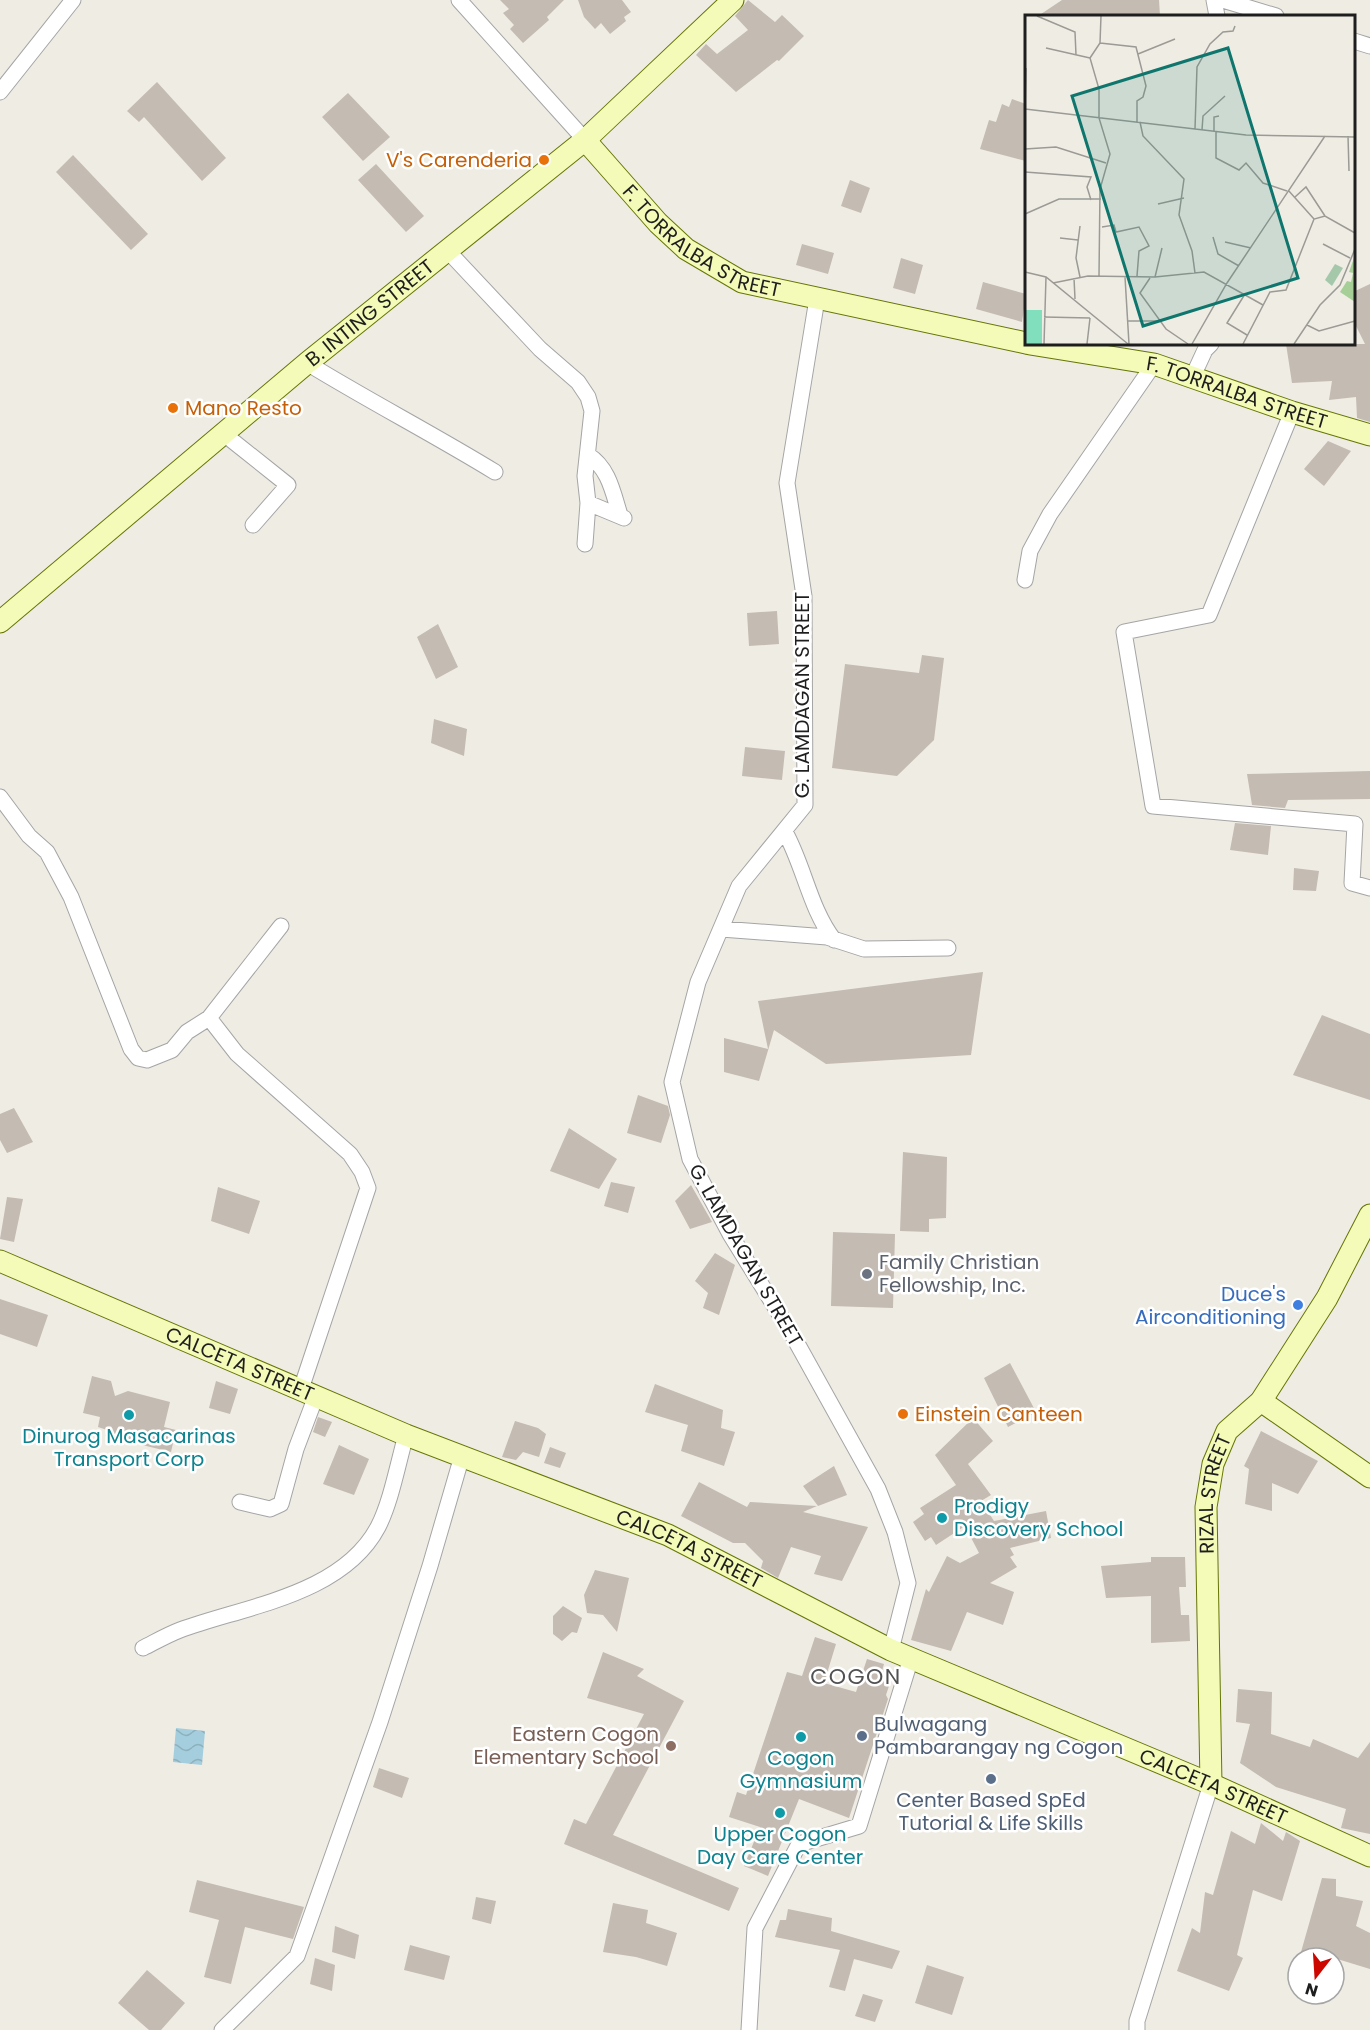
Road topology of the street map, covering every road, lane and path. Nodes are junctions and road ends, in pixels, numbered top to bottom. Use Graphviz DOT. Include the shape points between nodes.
graph roads {
  1 [pos="73,0"];
  2 [pos="733,0"];
  3 [pos="1214,0"];
  4 [pos="1223,0"];
  5 [pos="466,3"];
  6 [pos="1217,15"];
  7 [pos="1273,15"];
  8 [pos="1355,42"];
  9 [pos="1370,46"];
  10 [pos="0,92"];
  11 [pos="585,140"];
  12 [pos="446,249"];
  13 [pos="817,299"];
  14 [pos="1025,342"];
  15 [pos="1040,345"];
  16 [pos="1210,345"];
  17 [pos="307,363"];
  18 [pos="1154,364"];
  19 [pos="1193,376"];
  20 [pos="1292,412"];
  21 [pos="224,434"];
  22 [pos="1370,435"];
  23 [pos="588,455"];
  24 [pos="495,472"];
  25 [pos="588,503"];
  26 [pos="253,525"];
  27 [pos="585,544"];
  28 [pos="1025,580"];
  29 [pos="0,622"];
  30 [pos="0,797"];
  31 [pos="785,832"];
  32 [pos="1370,888"];
  33 [pos="281,926"];
  34 [pos="721,929"];
  35 [pos="834,939"];
  36 [pos="948,948"];
  37 [pos="209,1018"];
  38 [pos="1370,1215"];
  39 [pos="0,1261"];
  40 [pos="308,1393"];
  41 [pos="1261,1401"];
  42 [pos="406,1435"];
  43 [pos="462,1456"];
  44 [pos="1370,1478"];
  45 [pos="240,1502"];
  46 [pos="143,1648"];
  47 [pos="891,1650"];
  48 [pos="911,1658"];
  49 [pos="1211,1784"];
  50 [pos="1370,1856"];
  51 [pos="222,2030"];
  52 [pos="749,2030"];
  53 [pos="1137,2030"];
  1 -- 10 [label="street"];
  2 -- 11 [label="street, B. INTING STREET"];
  3 -- 6 [label="street"];
  4 -- 7 [label="street"];
  5 -- 11 [label="street, F. TORRALBA STREET"];
  8 -- 9 [label="street"];
  11 -- 12 [label="street, B. INTING STREET"];
  11 -- 13 [label="street, F. TORRALBA STREET" via="686,249 742,282"];
  12 -- 17 [label="street, B. INTING STREET"];
  12 -- 23 [label="street" via="540,349 578,382 592,411"];
  13 -- 14 [label="street, F. TORRALBA STREET"];
  13 -- 31 [label="street, G. LAMDAGAN STREET" via="787,483 804,596 805,805"];
  15 -- 18 [label="street, F. TORRALBA STREET"];
  16 -- 19 [label="street"];
  17 -- 21 [label="street, B. INTING STREET"];
  17 -- 24 [label="street"];
  18 -- 19 [label="street, F. TORRALBA STREET"];
  18 -- 28 [label="street" via="1050,514 1029,551"];
  19 -- 20 [label="street, F. TORRALBA STREET"];
  20 -- 22 [label="street, F. TORRALBA STREET"];
  20 -- 32 [label="street" via="1209,615 1124,632 1153,806 1355,824 1352,883"];
  21 -- 26 [label="street" via="288,485"];
  21 -- 29 [label="street, B. INTING STREET"];
  23 -- 25 [label="street"];
  23 -- 25 [label="street" via="599,462 608,477 624,518"];
  25 -- 27 [label="street"];
  30 -- 37 [label="street" via="29,836 47,852 138,1058 147,1060 172,1050 187,1032"];
  31 -- 34 [label="street, G. LAMDAGAN STREET" via="739,886"];
  31 -- 35 [label="street"];
  33 -- 37 [label="street"];
  34 -- 35 [label="street"];
  34 -- 47 [label="street, G. LAMDAGAN STREET" via="698,982 672,1082 677,1106 690,1159 878,1490 895,1532 908,1583"];
  35 -- 36 [label="street" via="864,949"];
  37 -- 40 [label="street" via="237,1054 350,1154 368,1188"];
  38 -- 41 [label="street, RIZAL STREET" via="1327,1298"];
  39 -- 40 [label="street, CALCETA STREET"];
  40 -- 42 [label="street, CALCETA STREET"];
  40 -- 45 [label="street" via="281,1504 270,1509"];
  41 -- 44 [label="street"];
  41 -- 49 [label="street, RIZAL STREET" via="1227,1431 1213,1464 1206,1507"];
  42 -- 43 [label="street, CALCETA STREET"];
  42 -- 46 [label="street" via="379,1526 364,1547 329,1576 286,1598 179,1630"];
  43 -- 47 [label="street, CALCETA STREET" via="668,1534"];
  43 -- 51 [label="street" via="380,1722 297,1956"];
  47 -- 48 [label="street, CALCETA STREET"];
  48 -- 49 [label="street, CALCETA STREET"];
  48 -- 52 [label="street" via="859,1826 799,1844 755,1928"];
  49 -- 50 [label="street, CALCETA STREET"];
  49 -- 53 [label="street"];
}
